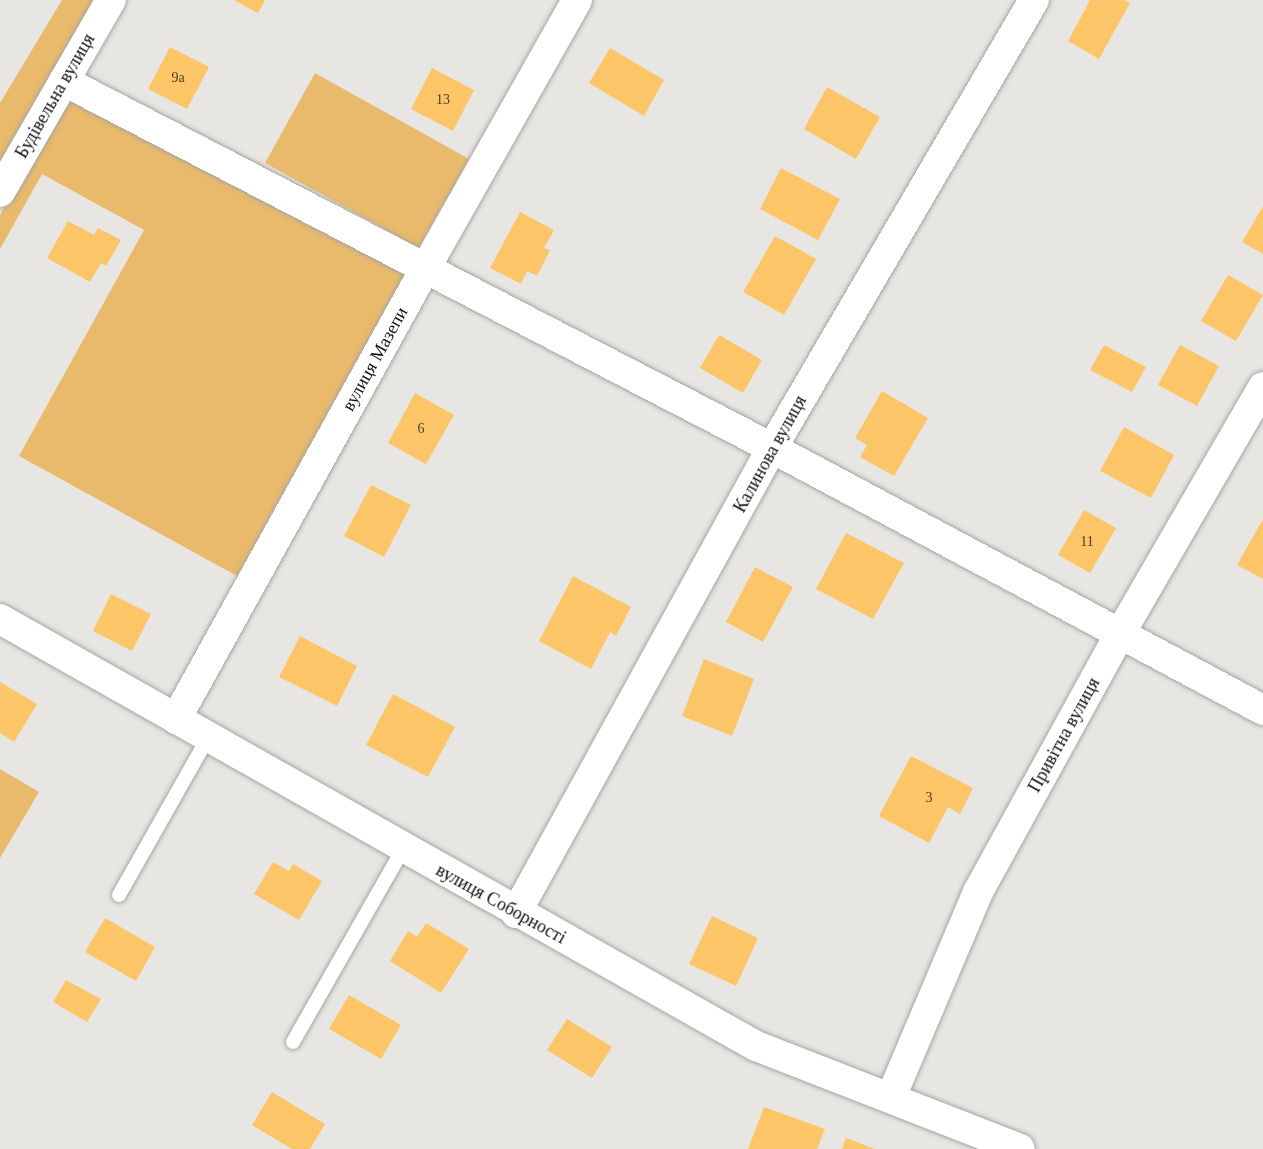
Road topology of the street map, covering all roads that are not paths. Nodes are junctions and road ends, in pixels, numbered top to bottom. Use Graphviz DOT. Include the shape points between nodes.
graph roads {
  1 [pos="111,0"];
  2 [pos="577,0"];
  3 [pos="1034,0"];
  4 [pos="64,81"];
  5 [pos="0,192"];
  6 [pos="426,267"];
  7 [pos="1263,387"];
  8 [pos="772,448"];
  9 [pos="0,619"];
  10 [pos="1121,632"];
  11 [pos="1263,710"];
  12 [pos="176,719"];
  13 [pos="208,737"];
  14 [pos="403,849"];
  15 [pos="119,895"];
  16 [pos="516,913"];
  17 [pos="293,1042"];
  18 [pos="891,1097"];
  19 [pos="1020,1149"];
  1 -- 4 [label="street, Будівельна вулиця"];
  2 -- 6 [label="street, вулиця Мазепи"];
  3 -- 8 [label="street, Калинова вулиця"];
  4 -- 5 [label="street, Будівельна вулиця"];
  4 -- 6 [label="street"];
  6 -- 8 [label="street"];
  6 -- 12 [label="street, вулиця Мазепи"];
  7 -- 10 [label="street, Привітна вулиця"];
  8 -- 10 [label="street"];
  8 -- 16 [label="street, Калинова вулиця"];
  9 -- 12 [label="street, вулиця Соборності"];
  10 -- 11 [label="street"];
  10 -- 18 [label="street, Привітна вулиця" via="978,892"];
  12 -- 13 [label="street, вулиця Соборності"];
  13 -- 14 [label="street, вулиця Соборності"];
  13 -- 15 [label="lane"];
  14 -- 16 [label="street, вулиця Соборності"];
  14 -- 17 [label="lane"];
  16 -- 18 [label="street, вулиця Соборності" via="755,1046"];
  18 -- 19 [label="street, вулиця Соборності"];
}
